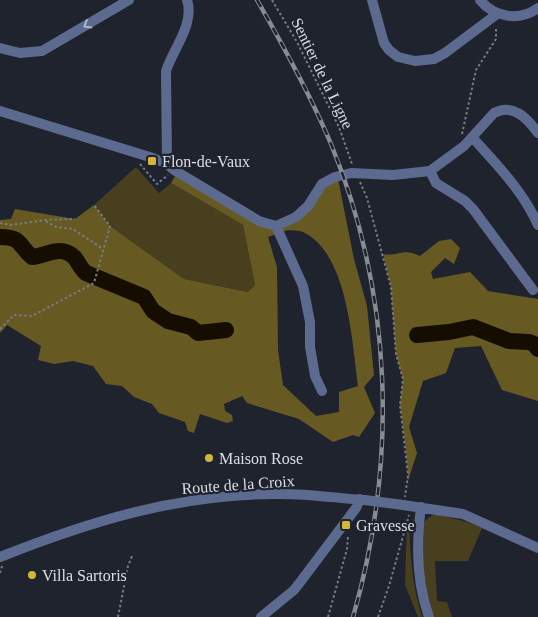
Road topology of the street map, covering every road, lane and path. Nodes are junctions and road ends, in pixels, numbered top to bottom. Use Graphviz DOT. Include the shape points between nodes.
graph roads {
  1 [pos="129,0"];
  2 [pos="187,0"];
  3 [pos="272,0"];
  4 [pos="372,0"];
  5 [pos="480,0"];
  6 [pos="538,8"];
  7 [pos="497,14"];
  8 [pos="496,29"];
  9 [pos="0,48"];
  10 [pos="0,111"];
  11 [pos="538,133"];
  12 [pos="472,137"];
  13 [pos="464,146"];
  14 [pos="349,157"];
  15 [pos="140,164"];
  16 [pos="170,167"];
  17 [pos="430,172"];
  18 [pos="356,173"];
  19 [pos="94,205"];
  20 [pos="75,219"];
  21 [pos="45,220"];
  22 [pos="0,223"];
  23 [pos="538,225"];
  24 [pos="276,226"];
  25 [pos="104,249"];
  26 [pos="533,290"];
  27 [pos="0,329"];
  28 [pos="322,391"];
  29 [pos="363,500"];
  30 [pos="404,501"];
  31 [pos="421,507"];
  32 [pos="409,515"];
  33 [pos="347,537"];
  34 [pos="538,548"];
  35 [pos="132,556"];
  36 [pos="0,557"];
  37 [pos="118,617"];
  38 [pos="261,617"];
  39 [pos="328,617"];
  40 [pos="378,617"];
  41 [pos="429,617"];
  1 -- 9 [label="street, one-way" via="42,51 20,53"];
  2 -- 16 [label="street" via="187,21 166,71"];
  3 -- 14 [label="path, Sentier de la Ligne" via="297,42 339,127"];
  4 -- 7 [label="street" via="384,43 398,57 415,61 434,59 445,53"];
  5 -- 7 [label="street"];
  6 -- 7 [label="street" via="513,17"];
  8 -- 13 [label="path" via="496,39 476,70 461,138"];
  10 -- 16 [label="street" via="153,158"];
  11 -- 12 [label="street" via="517,112 502,110 494,113"];
  12 -- 13 [label="street"];
  12 -- 23 [label="street" via="518,190"];
  13 -- 17 [label="street"];
  15 -- 16 [label="path" via="157,184"];
  16 -- 24 [label="street" via="259,221"];
  17 -- 18 [label="street"];
  17 -- 26 [label="street" via="436,183 474,208"];
  18 -- 24 [label="street" via="335,177 322,184 308,206 296,217"];
  18 -- 30 [label="path" via="367,198 391,287 396,354 403,379 400,405 408,475"];
  19 -- 25 [label="path" via="110,226"];
  20 -- 21 [label="path"];
  21 -- 22 [label="path" via="11,225"];
  21 -- 25 [label="path" via="56,227 73,229"];
  24 -- 28 [label="street" via="303,286 315,376"];
  25 -- 27 [label="path" via="94,283 32,316 14,315"];
  29 -- 30 [label="street, Route de la Croix, bridge"];
  29 -- 36 [label="street, Route de la Croix" via="302,494 192,500 96,522"];
  29 -- 38 [label="street" via="294,590"];
  30 -- 31 [label="street, Route de la Croix"];
  31 -- 34 [label="street, Route de la Croix" via="463,514"];
  31 -- 41 [label="street" via="418,559"];
  32 -- 40 [label="path"];
  33 -- 39 [label="path"];
  35 -- 37 [label="path"];
}
